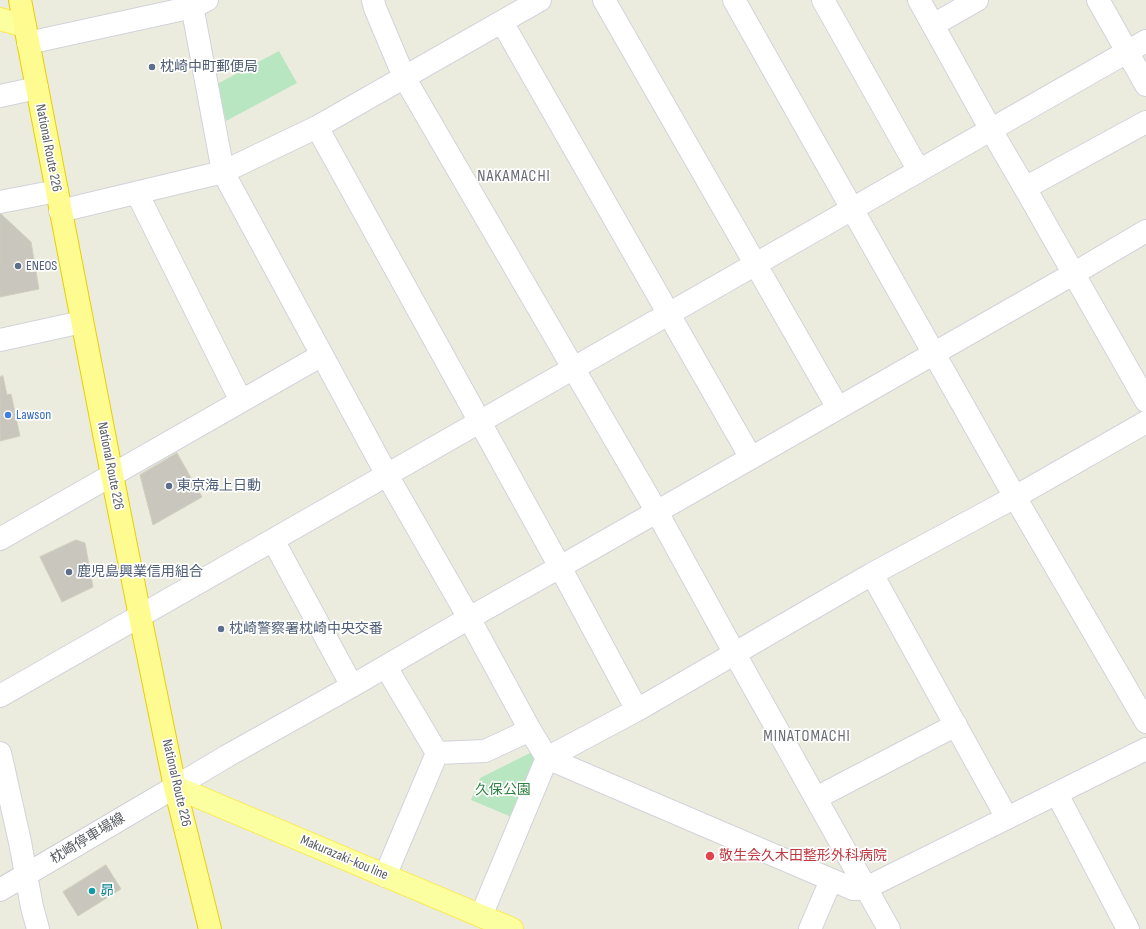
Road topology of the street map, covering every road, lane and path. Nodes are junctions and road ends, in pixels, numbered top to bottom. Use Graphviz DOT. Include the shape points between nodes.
graph roads {
  1 [pos="20,0"];
  2 [pos="540,0"];
  3 [pos="604,0"];
  4 [pos="734,0"];
  5 [pos="823,0"];
  6 [pos="919,0"];
  7 [pos="977,0"];
  8 [pos="1098,0"];
  9 [pos="197,2"];
  10 [pos="379,3"];
  11 [pos="0,19"];
  12 [pos="502,22"];
  13 [pos="933,25"];
  14 [pos="26,34"];
  15 [pos="1146,41"];
  16 [pos="1128,52"];
  17 [pos="404,77"];
  18 [pos="1146,85"];
  19 [pos="37,88"];
  20 [pos="0,96"];
  21 [pos="1146,122"];
  22 [pos="317,127"];
  23 [pos="991,130"];
  24 [pos="919,171"];
  25 [pos="223,172"];
  26 [pos="1025,188"];
  27 [pos="137,193"];
  28 [pos="59,201"];
  29 [pos="0,202"];
  30 [pos="853,209"];
  31 [pos="1146,231"];
  32 [pos="756,265"];
  33 [pos="1073,274"];
  34 [pos="669,314"];
  35 [pos="82,322"];
  36 [pos="0,340"];
  37 [pos="934,353"];
  38 [pos="322,355"];
  39 [pos="574,368"];
  40 [pos="241,401"];
  41 [pos="1146,401"];
  42 [pos="838,408"];
  43 [pos="479,422"];
  44 [pos="1146,422"];
  45 [pos="751,458"];
  46 [pos="112,475"];
  47 [pos="387,475"];
  48 [pos="1015,497"];
  49 [pos="657,512"];
  50 [pos="0,539"];
  51 [pos="274,540"];
  52 [pos="560,567"];
  53 [pos="872,574"];
  54 [pos="140,616"];
  55 [pos="469,618"];
  56 [pos="735,654"];
  57 [pos="386,667"];
  58 [pos="352,686"];
  59 [pos="0,696"];
  60 [pos="637,710"];
  61 [pos="1146,722"];
  62 [pos="956,725"];
  63 [pos="530,730"];
  64 [pos="1146,749"];
  65 [pos="0,753"];
  66 [pos="437,754"];
  67 [pos="547,758"];
  68 [pos="175,787"];
  69 [pos="1057,794"];
  70 [pos="816,798"];
  71 [pos="1007,818"];
  72 [pos="26,875"];
  73 [pos="386,876"];
  74 [pos="831,880"];
  75 [pos="866,888"];
  76 [pos="0,890"];
  77 [pos="481,916"];
  78 [pos="507,928"];
  79 [pos="38,929"];
  80 [pos="210,929"];
  81 [pos="810,929"];
  82 [pos="889,929"];
  83 [pos="1128,929"];
  1 -- 14 [label="highway, National Route 226"];
  2 -- 12 [label="street"];
  3 -- 32 [label="street"];
  4 -- 30 [label="street"];
  5 -- 24 [label="street"];
  6 -- 13 [label="street"];
  7 -- 13 [label="street"];
  8 -- 16 [label="street"];
  9 -- 14 [label="street"];
  9 -- 25 [label="street"];
  10 -- 17 [label="street"];
  11 -- 14 [label="main road"];
  12 -- 17 [label="street"];
  12 -- 34 [label="street"];
  13 -- 23 [label="street"];
  14 -- 19 [label="highway, National Route 226"];
  15 -- 16 [label="street"];
  16 -- 18 [label="street"];
  16 -- 23 [label="street"];
  17 -- 22 [label="street"];
  17 -- 39 [label="street"];
  19 -- 20 [label="street"];
  19 -- 28 [label="highway, National Route 226"];
  21 -- 26 [label="street"];
  22 -- 25 [label="street"];
  22 -- 43 [label="street"];
  23 -- 24 [label="street"];
  23 -- 26 [label="street"];
  24 -- 30 [label="street"];
  25 -- 27 [label="street"];
  25 -- 38 [label="street"];
  26 -- 33 [label="street"];
  27 -- 28 [label="street"];
  27 -- 40 [label="street"];
  28 -- 29 [label="street"];
  28 -- 35 [label="highway, National Route 226"];
  30 -- 32 [label="street"];
  30 -- 37 [label="street"];
  31 -- 33 [label="street, 枕崎停車場線"];
  32 -- 34 [label="street"];
  32 -- 42 [label="street"];
  33 -- 37 [label="street, 枕崎停車場線"];
  33 -- 41 [label="street"];
  34 -- 39 [label="street"];
  34 -- 45 [label="street"];
  35 -- 36 [label="street"];
  35 -- 46 [label="highway, National Route 226"];
  37 -- 42 [label="street, 枕崎停車場線"];
  37 -- 48 [label="street"];
  38 -- 40 [label="street"];
  38 -- 47 [label="street"];
  39 -- 43 [label="street"];
  39 -- 49 [label="street"];
  40 -- 46 [label="street"];
  42 -- 45 [label="street, 枕崎停車場線"];
  43 -- 47 [label="street"];
  43 -- 52 [label="street"];
  44 -- 48 [label="street"];
  45 -- 49 [label="street, 枕崎停車場線"];
  46 -- 50 [label="street"];
  46 -- 54 [label="highway, National Route 226"];
  47 -- 51 [label="street"];
  47 -- 55 [label="street"];
  48 -- 53 [label="street"];
  48 -- 61 [label="street"];
  49 -- 52 [label="street, 枕崎停車場線"];
  49 -- 56 [label="street"];
  51 -- 54 [label="street"];
  51 -- 58 [label="street"];
  52 -- 55 [label="street, 枕崎停車場線"];
  52 -- 60 [label="street"];
  53 -- 56 [label="street"];
  53 -- 62 [label="street"];
  54 -- 59 [label="street"];
  54 -- 68 [label="highway, National Route 226"];
  55 -- 57 [label="street, 枕崎停車場線"];
  55 -- 63 [label="street"];
  56 -- 60 [label="street"];
  56 -- 70 [label="street"];
  57 -- 58 [label="street, 枕崎停車場線"];
  57 -- 66 [label="street"];
  58 -- 68 [label="street, 枕崎停車場線"];
  60 -- 67 [label="street"];
  62 -- 70 [label="street"];
  62 -- 71 [label="street"];
  63 -- 66 [label="street" via="485,751"];
  63 -- 67 [label="street"];
  64 -- 69 [label="street"];
  65 -- 72 [label="street"];
  66 -- 73 [label="street"];
  67 -- 74 [label="street"];
  67 -- 77 [label="street"];
  68 -- 72 [label="street, 枕崎停車場線"];
  68 -- 73 [label="main road, Makurazaki-kou line"];
  68 -- 80 [label="highway, National Route 226"];
  69 -- 71 [label="street"];
  69 -- 83 [label="street"];
  70 -- 75 [label="street"];
  71 -- 75 [label="street"];
  72 -- 76 [label="street, 枕崎停車場線"];
  72 -- 79 [label="street"];
  73 -- 77 [label="main road, Makurazaki-kou line"];
  74 -- 75 [label="street" via="853,890"];
  74 -- 81 [label="street"];
  75 -- 82 [label="street"];
  77 -- 78 [label="main road, Makurazaki-kou line"];
}
